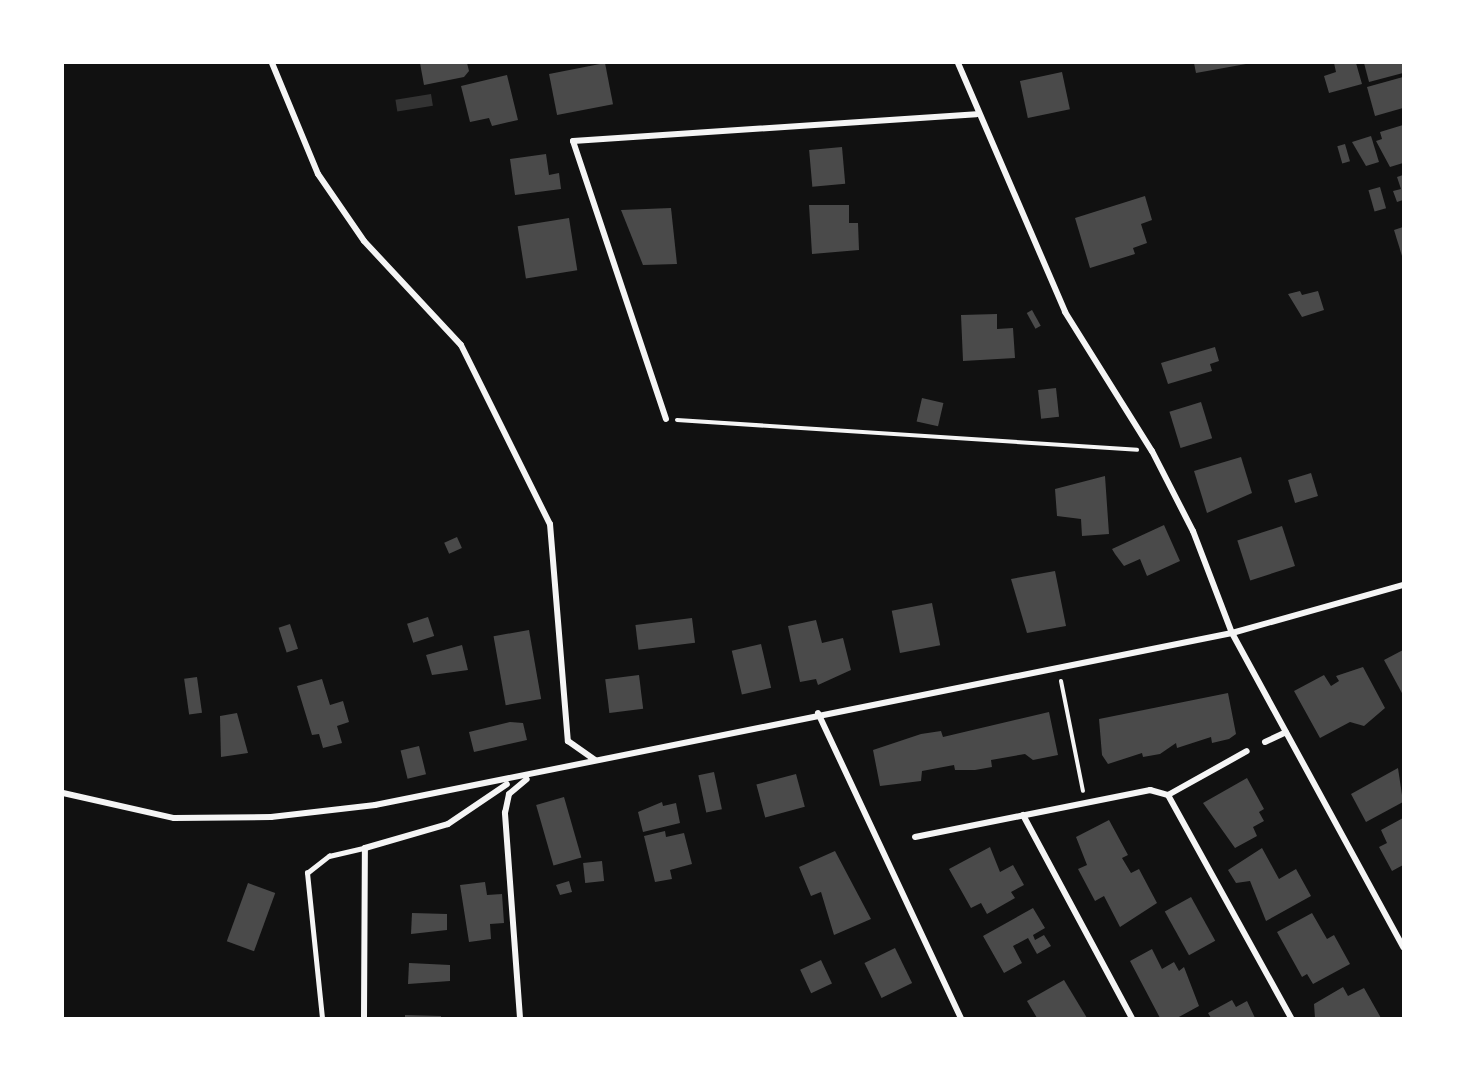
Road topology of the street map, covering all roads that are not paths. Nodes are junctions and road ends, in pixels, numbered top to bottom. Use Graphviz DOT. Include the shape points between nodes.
graph roads {
  1 [pos="272,63"];
  2 [pos="958,63"];
  3 [pos="976,114"];
  4 [pos="666,419"];
  5 [pos="1403,585"];
  6 [pos="1232,633"];
  7 [pos="818,712"];
  8 [pos="1286,732"];
  9 [pos="1265,742"];
  10 [pos="1247,751"];
  11 [pos="595,761"];
  12 [pos="529,777"];
  13 [pos="510,782"];
  14 [pos="63,793"];
  15 [pos="1168,795"];
  16 [pos="1023,815"];
  17 [pos="915,837"];
  18 [pos="365,848"];
  19 [pos="1403,947"];
  20 [pos="322,1018"];
  21 [pos="364,1018"];
  22 [pos="520,1018"];
  23 [pos="962,1018"];
  24 [pos="1132,1018"];
  25 [pos="1291,1018"];
  1 -- 11 [label="street" via="318,174 364,241 461,345 550,525 568,741"];
  2 -- 3 [label="street"];
  3 -- 4 [label="street" via="573,141"];
  3 -- 6 [label="street" via="1065,312 1152,451 1193,531"];
  5 -- 6 [label="street"];
  6 -- 7 [label="street"];
  6 -- 8 [label="street"];
  7 -- 11 [label="street"];
  7 -- 23 [label="street"];
  8 -- 9 [label="street"];
  8 -- 19 [label="street"];
  10 -- 15 [label="street"];
  11 -- 12 [label="street"];
  12 -- 13 [label="street"];
  12 -- 22 [label="street" via="509,794 505,813"];
  13 -- 14 [label="street" via="271,817 174,818"];
  13 -- 18 [label="street" via="448,824"];
  15 -- 16 [label="street" via="1150,790"];
  15 -- 25 [label="street"];
  16 -- 17 [label="street"];
  16 -- 24 [label="street"];
  18 -- 20 [label="lane" via="329,856 308,873"];
  18 -- 21 [label="street"];
}
